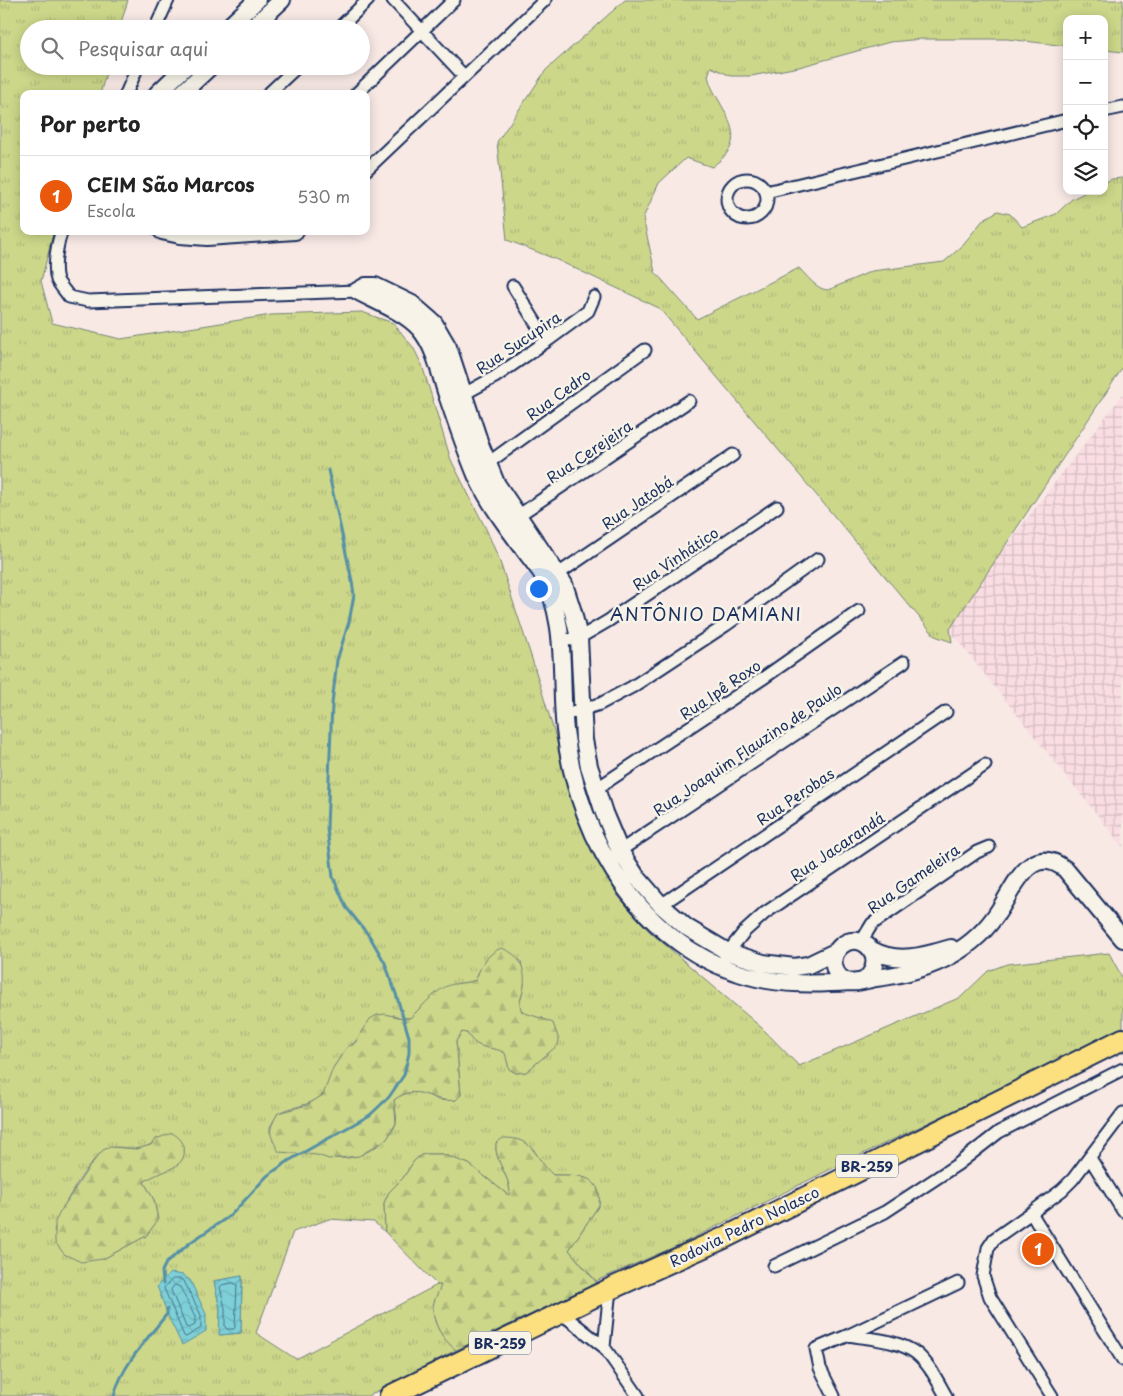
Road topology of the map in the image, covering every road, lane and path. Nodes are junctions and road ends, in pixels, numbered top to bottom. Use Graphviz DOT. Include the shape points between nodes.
graph roads {
  1 [pos="168,0"];
  2 [pos="257,0"];
  3 [pos="282,0"];
  4 [pos="368,0"];
  5 [pos="393,0"];
  6 [pos="454,0"];
  7 [pos="545,0"];
  8 [pos="159,20"];
  9 [pos="236,20"];
  10 [pos="261,20"];
  11 [pos="347,20"];
  12 [pos="421,31"];
  13 [pos="134,75"];
  14 [pos="177,75"];
  15 [pos="201,75"];
  16 [pos="288,75"];
  17 [pos="464,76"];
  18 [pos="128,90"];
  19 [pos="161,90"];
  20 [pos="185,90"];
  21 [pos="272,90"];
  22 [pos="360,90"];
  23 [pos="1123,107"];
  24 [pos="1108,110"];
  25 [pos="1063,121"];
  26 [pos="370,166"];
  27 [pos="766,192"];
  28 [pos="60,235"];
  29 [pos="513,286"];
  30 [pos="357,291"];
  31 [pos="594,297"];
  32 [pos="547,341"];
  33 [pos="645,350"];
  34 [pos="456,397"];
  35 [pos="689,401"];
  36 [pos="733,455"];
  37 [pos="488,463"];
  38 [pos="777,508"];
  39 [pos="511,519"];
  40 [pos="818,559"];
  41 [pos="558,574"];
  42 [pos="859,611"];
  43 [pos="579,638"];
  44 [pos="561,641"];
  45 [pos="904,662"];
  46 [pos="582,710"];
  47 [pos="946,712"];
  48 [pos="564,715"];
  49 [pos="985,765"];
  50 [pos="596,789"];
  51 [pos="989,847"];
  52 [pos="620,851"];
  53 [pos="605,860"];
  54 [pos="661,905"];
  55 [pos="1123,939"];
  56 [pos="970,943"];
  57 [pos="866,946"];
  58 [pos="837,951"];
  59 [pos="728,952"];
  60 [pos="718,966"];
  61 [pos="858,981"];
  62 [pos="1123,1040"];
  63 [pos="1123,1069"];
  64 [pos="1123,1113"];
  65 [pos="1090,1158"];
  66 [pos="1123,1211"];
  67 [pos="1031,1213"];
  68 [pos="774,1266"];
  69 [pos="958,1283"];
  70 [pos="610,1289"];
  71 [pos="561,1313"];
  72 [pos="849,1335"];
  73 [pos="604,1347"];
  74 [pos="1123,1360"];
  75 [pos="632,1393"];
  76 [pos="390,1396"];
  77 [pos="834,1396"];
  78 [pos="946,1396"];
  79 [pos="1052,1396"];
  1 -- 8 [label="street"];
  2 -- 9 [label="street"];
  3 -- 10 [label="street"];
  4 -- 11 [label="street"];
  5 -- 12 [label="street"];
  6 -- 12 [label="street"];
  7 -- 17 [label="street"];
  12 -- 17 [label="street"];
  12 -- 22 [label="street"];
  13 -- 18 [label="street"];
  14 -- 19 [label="street"];
  15 -- 20 [label="street"];
  16 -- 21 [label="street"];
  17 -- 26 [label="street"];
  23 -- 24 [label="street"];
  25 -- 27 [label="street"];
  28 -- 30 [label="street" via="57,279 69,297 88,301"];
  29 -- 32 [label="street"];
  30 -- 34 [label="street" via="375,286 412,304 434,323 448,347"];
  31 -- 32 [label="street, Rua Sucupira" via="588,311"];
  32 -- 34 [label="street, Rua Sucupira" via="495,377"];
  33 -- 37 [label="street, Rua Cedro"];
  34 -- 37 [label="street"];
  34 -- 39 [label="street" via="477,476 486,494"];
  35 -- 39 [label="street, Rua Cerejeira"];
  36 -- 41 [label="street, Rua Jatobá"];
  37 -- 39 [label="street"];
  38 -- 43 [label="street, Rua Vinhático"];
  39 -- 41 [label="street"];
  39 -- 44 [label="street" via="548,585"];
  40 -- 46 [label="street" via="632,687"];
  41 -- 43 [label="street" via="568,593"];
  42 -- 50 [label="street, Rua Ipê Roxo"];
  43 -- 44 [label="street, Rua Vinhático"];
  43 -- 46 [label="street"];
  44 -- 48 [label="street"];
  45 -- 52 [label="street, Rua Joaquim Flauzino de Paulo"];
  46 -- 48 [label="street"];
  46 -- 50 [label="street" via="584,740"];
  47 -- 54 [label="street, Rua Perobas"];
  48 -- 53 [label="street" via="578,794"];
  49 -- 59 [label="street, Rua Jacarandá" via="765,913"];
  50 -- 52 [label="street"];
  51 -- 57 [label="street, Rua Gameleira" via="872,924"];
  52 -- 53 [label="street, Rua Joaquim Flauzino de Paulo"];
  52 -- 54 [label="street"];
  53 -- 60 [label="street" via="649,916 680,944"];
  54 -- 59 [label="street" via="686,927"];
  55 -- 56 [label="street" via="1065,869 1046,860 1025,868 995,918"];
  56 -- 57 [label="street" via="901,958 882,956"];
  56 -- 61 [label="street" via="926,967"];
  57 -- 58 [label="street" via="847,942"];
  57 -- 61 [label="street" via="875,958 875,966 872,974"];
  58 -- 59 [label="street" via="808,965 794,967 763,963"];
  58 -- 61 [label="street" via="835,970 844,980"];
  59 -- 60 [label="street, Rua Jacarandá"];
  60 -- 61 [label="street" via="767,981 823,984"];
  62 -- 70 [label="highway, Rodovia Pedro Nolasco / BR-259" via="726,1237"];
  63 -- 68 [label="street" via="999,1132 923,1188 867,1222"];
  64 -- 65 [label="street"];
  65 -- 66 [label="street"];
  65 -- 67 [label="street" via="1062,1190"];
  67 -- 74 [label="street"];
  67 -- 79 [label="street" via="994,1239 985,1259 984,1282 990,1297"];
  69 -- 72 [label="street"];
  70 -- 71 [label="highway, Rodovia Pedro Nolasco / BR-259"];
  70 -- 73 [label="street"];
  71 -- 73 [label="street"];
  71 -- 76 [label="highway, Rodovia Pedro Nolasco / BR-259"];
  72 -- 77 [label="street" via="816,1349 820,1368"];
  72 -- 78 [label="street" via="909,1349 927,1364"];
  73 -- 75 [label="street"];
}
